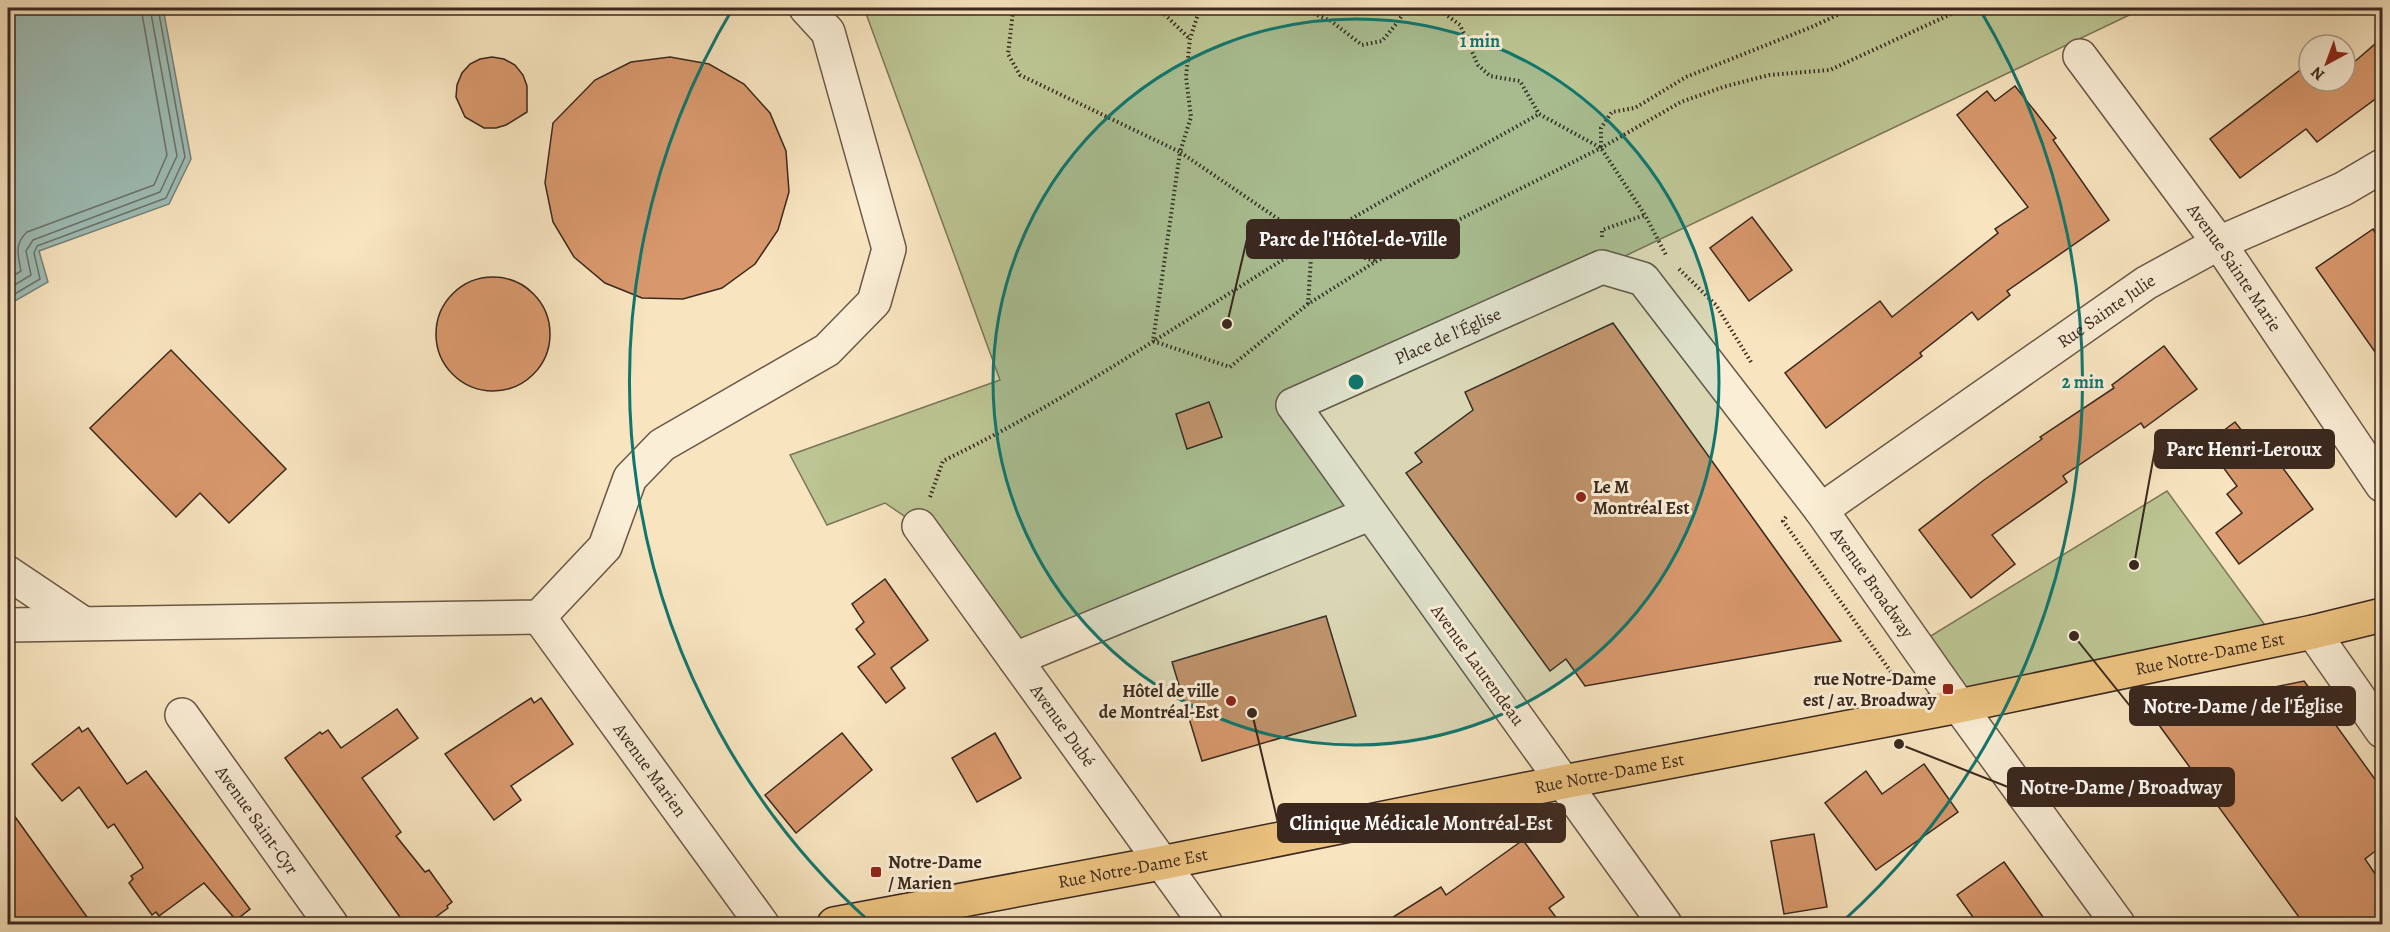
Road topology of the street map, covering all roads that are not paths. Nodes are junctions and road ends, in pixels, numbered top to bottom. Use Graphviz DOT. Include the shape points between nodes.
graph roads {
  1 [pos="806,8"];
  2 [pos="2080,56"];
  3 [pos="2382,166"];
  4 [pos="2219,243"];
  5 [pos="1602,267"];
  6 [pos="1293,405"];
  7 [pos="2382,485"];
  8 [pos="1821,510"];
  9 [pos="1369,514"];
  10 [pos="919,526"];
  11 [pos="8,573"];
  12 [pos="2382,615"];
  13 [pos="539,617"];
  14 [pos="81,622"];
  15 [pos="8,625"];
  16 [pos="2313,632"];
  17 [pos="1015,659"];
  18 [pos="1959,706"];
  19 [pos="182,716"];
  20 [pos="2382,731"];
  21 [pos="1563,782"];
  22 [pos="1161,863"];
  23 [pos="331,924"];
  24 [pos="762,924"];
  25 [pos="834,924"];
  26 [pos="1206,924"];
  27 [pos="1665,924"];
  28 [pos="2118,924"];
  1 -- 13 [label="street" via="828,32 889,249 874,302 827,350 662,445 630,478 605,547"];
  2 -- 4 [label="street, Avenue Sainte Marie"];
  3 -- 4 [label="street, Rue Sainte Julie" via="2343,189"];
  4 -- 7 [label="street, Avenue Sainte Marie"];
  4 -- 8 [label="street, Rue Sainte Julie" via="2146,283"];
  5 -- 6 [label="street, Place de l'Église"];
  5 -- 8 [label="street, Avenue Broadway" via="1643,279"];
  6 -- 9 [label="street, Avenue Laurendeau"];
  8 -- 18 [label="street, Avenue Broadway"];
  9 -- 17 [label="street"];
  9 -- 21 [label="street, Avenue Laurendeau"];
  10 -- 17 [label="street, Avenue Dubé"];
  11 -- 14 [label="street"];
  12 -- 16 [label="main road, Rue Notre-Dame Est"];
  13 -- 14 [label="street"];
  13 -- 24 [label="street, Avenue Marien"];
  14 -- 15 [label="street"];
  16 -- 18 [label="main road, Rue Notre-Dame Est"];
  16 -- 20 [label="street"];
  17 -- 22 [label="street, Avenue Dubé"];
  18 -- 21 [label="main road, Rue Notre-Dame Est"];
  18 -- 28 [label="street, Avenue Broadway"];
  19 -- 23 [label="street, Avenue Saint-Cyr"];
  21 -- 22 [label="main road, Rue Notre-Dame Est"];
  21 -- 27 [label="street, Avenue Laurendeau"];
  22 -- 25 [label="main road, Rue Notre-Dame Est"];
  22 -- 26 [label="street, Avenue Dubé"];
}
